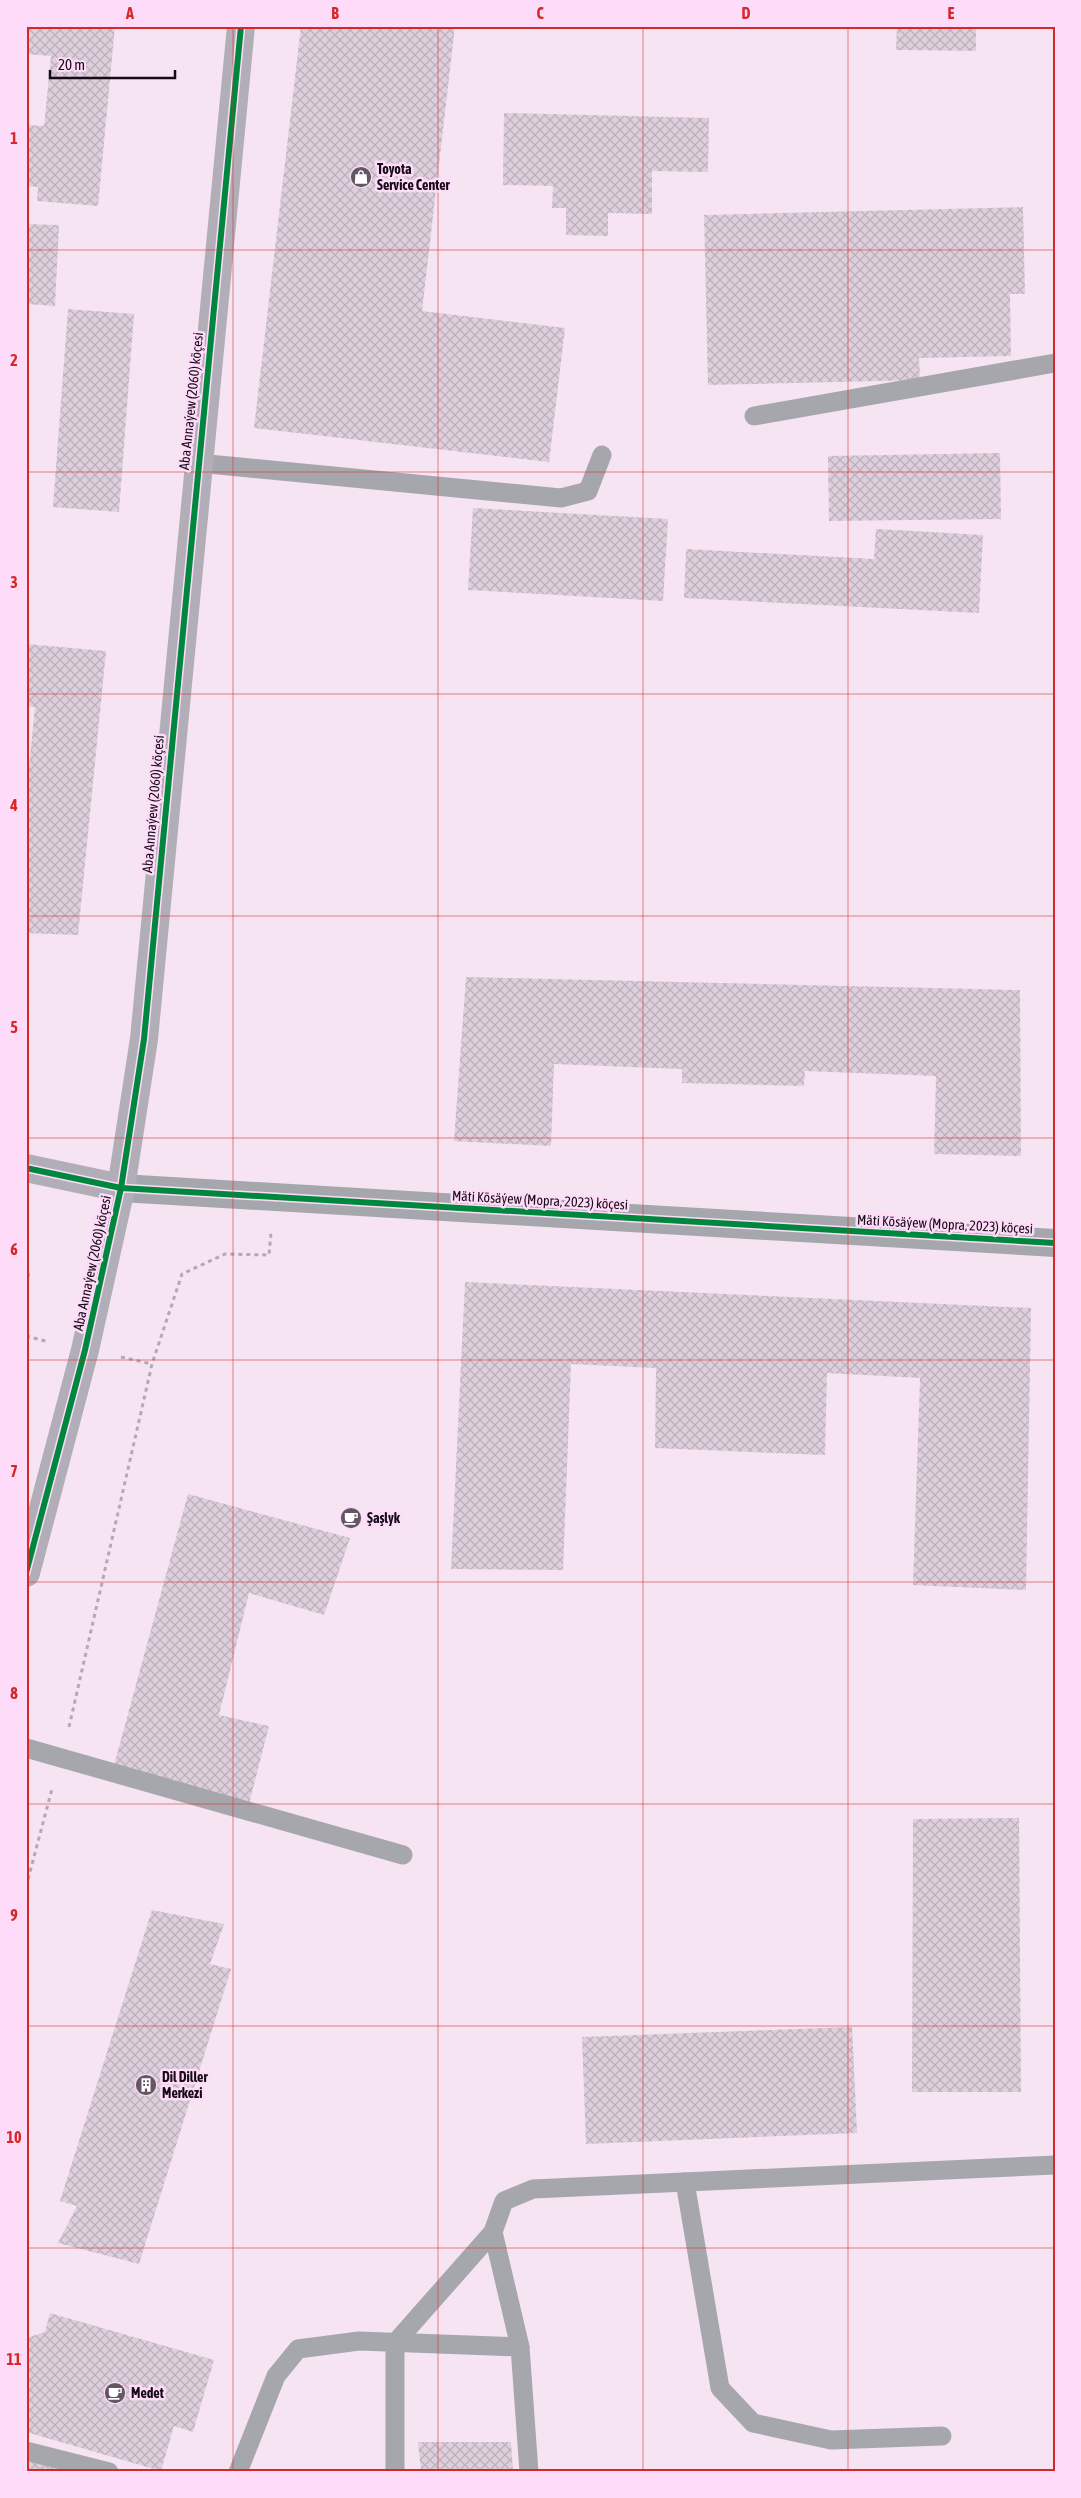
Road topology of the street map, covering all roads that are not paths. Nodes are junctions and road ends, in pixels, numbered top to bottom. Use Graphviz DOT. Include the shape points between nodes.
graph roads {
  1 [pos="241,26"];
  2 [pos="1055,363"];
  3 [pos="754,416"];
  4 [pos="602,454"];
  5 [pos="198,463"];
  6 [pos="26,1168"];
  7 [pos="121,1188"];
  8 [pos="1055,1243"];
  9 [pos="26,1573"];
  10 [pos="26,1748"];
  11 [pos="403,1855"];
  12 [pos="1055,2165"];
  13 [pos="685,2182"];
  14 [pos="492,2232"];
  15 [pos="395,2343"];
  16 [pos="520,2347"];
  17 [pos="942,2436"];
  18 [pos="26,2451"];
  19 [pos="109,2472"];
  20 [pos="238,2472"];
  21 [pos="395,2472"];
  22 [pos="529,2472"];
  1 -- 5 [label="street, Aba Annaýew (2060) köçesi"];
  2 -- 3 [label="lane"];
  4 -- 5 [label="lane" via="588,491 561,498"];
  5 -- 7 [label="street, Aba Annaýew (2060) köçesi" via="144,1039"];
  6 -- 7 [label="street, Mäti Kösäýew (Mopra, 2023) köçesi"];
  7 -- 8 [label="street, Mäti Kösäýew (Mopra, 2023) köçesi"];
  7 -- 9 [label="street, Aba Annaýew (2060) köçesi" via="85,1350"];
  10 -- 11 [label="lane"];
  12 -- 13 [label="lane"];
  13 -- 14 [label="lane" via="533,2189 504,2201"];
  13 -- 17 [label="lane" via="720,2388 753,2423 831,2440"];
  14 -- 15 [label="lane"];
  14 -- 16 [label="lane"];
  15 -- 16 [label="lane"];
  15 -- 20 [label="lane" via="359,2341 298,2349 276,2376"];
  15 -- 21 [label="lane"];
  16 -- 22 [label="lane"];
  18 -- 19 [label="lane"];
}
